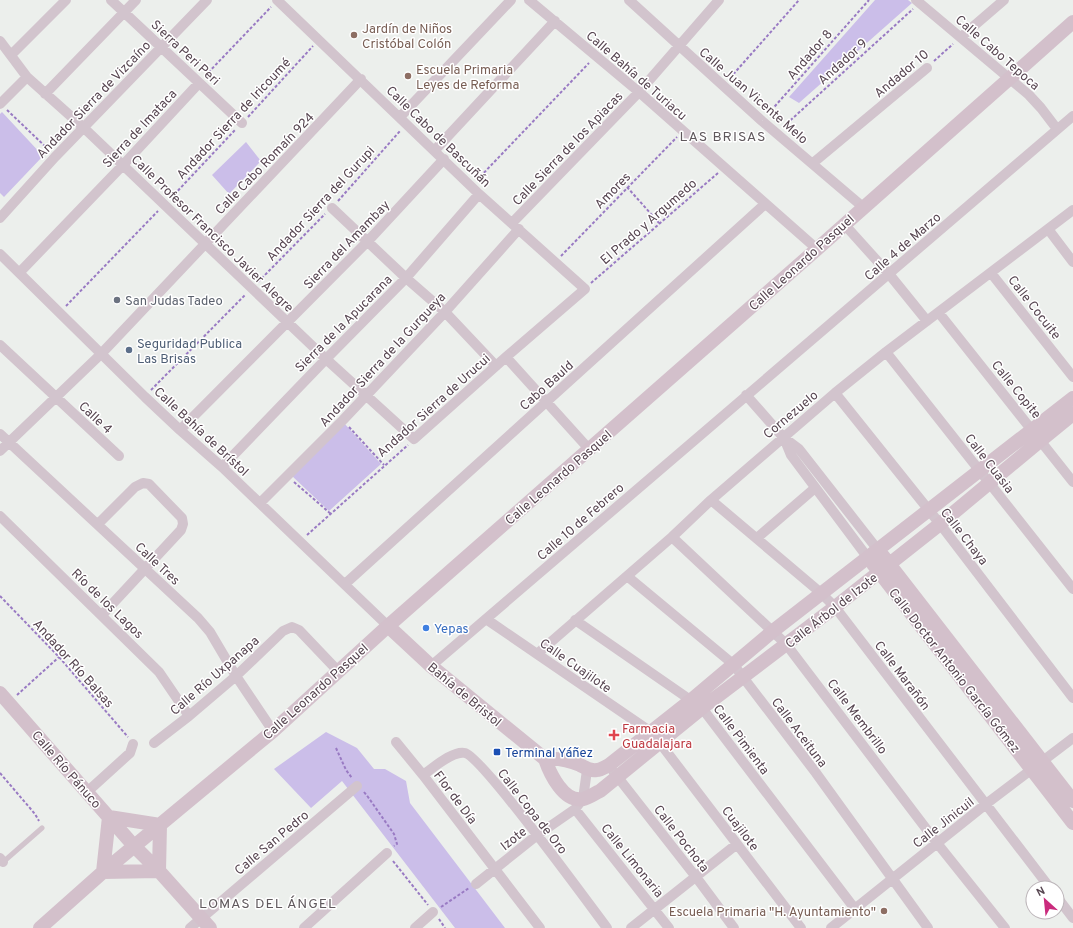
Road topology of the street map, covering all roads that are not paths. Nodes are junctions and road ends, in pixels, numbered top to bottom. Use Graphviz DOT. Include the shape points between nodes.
graph roads {
  1 [pos="66,0"];
  2 [pos="111,0"];
  3 [pos="136,0"];
  4 [pos="207,0"];
  5 [pos="277,0"];
  6 [pos="511,0"];
  7 [pos="529,0"];
  8 [pos="719,0"];
  9 [pos="1004,0"];
  10 [pos="919,1"];
  11 [pos="636,2"];
  12 [pos="124,12"];
  13 [pos="555,20"];
  14 [pos="1073,22"];
  15 [pos="961,37"];
  16 [pos="0,41"];
  17 [pos="679,46"];
  18 [pos="162,47"];
  19 [pos="11,55"];
  20 [pos="927,68"];
  21 [pos="27,77"];
  22 [pos="1009,78"];
  23 [pos="361,79"];
  24 [pos="199,83"];
  25 [pos="639,92"];
  26 [pos="46,94"];
  27 [pos="0,104"];
  28 [pos="1073,116"];
  29 [pos="404,121"];
  30 [pos="242,123"];
  31 [pos="84,128"];
  32 [pos="1057,129"];
  33 [pos="435,150"];
  34 [pos="444,159"];
  35 [pos="813,164"];
  36 [pos="122,165"];
  37 [pos="480,194"];
  38 [pos="765,204"];
  39 [pos="863,207"];
  40 [pos="332,208"];
  41 [pos="1073,210"];
  42 [pos="0,218"];
  43 [pos="844,224"];
  44 [pos="515,226"];
  45 [pos="1048,229"];
  46 [pos="368,241"];
  47 [pos="204,244"];
  48 [pos="817,249"];
  49 [pos="0,254"];
  50 [pos="1073,262"];
  51 [pos="20,272"];
  52 [pos="991,273"];
  53 [pos="889,274"];
  54 [pos="406,278"];
  55 [pos="585,289"];
  56 [pos="445,312"];
  57 [pos="939,312"];
  58 [pos="927,321"];
  59 [pos="287,322"];
  60 [pos="0,345"];
  61 [pos="886,352"];
  62 [pos="101,354"];
  63 [pos="506,357"];
  64 [pos="326,359"];
  65 [pos="496,366"];
  66 [pos="1073,377"];
  67 [pos="835,393"];
  68 [pos="746,395"];
  69 [pos="366,396"];
  70 [pos="56,397"];
  71 [pos="1073,398"];
  72 [pos="548,401"];
  73 [pos="1073,414"];
  74 [pos="180,430"];
  75 [pos="0,434"];
  76 [pos="1037,435"];
  77 [pos="783,437"];
  78 [pos="414,439"];
  79 [pos="9,442"];
  80 [pos="589,449"];
  81 [pos="0,451"];
  82 [pos="119,456"];
  83 [pos="222,467"];
  84 [pos="980,471"];
  85 [pos="1073,482"];
  86 [pos="990,483"];
  87 [pos="815,488"];
  88 [pos="711,500"];
  89 [pos="260,503"];
  90 [pos="928,510"];
  91 [pos="0,516"];
  92 [pos="98,524"];
  93 [pos="940,524"];
  94 [pos="672,536"];
  95 [pos="757,538"];
  96 [pos="873,554"];
  97 [pos="884,568"];
  98 [pos="145,569"];
  99 [pos="627,576"];
  100 [pos="345,584"];
  101 [pos="1073,589"];
  102 [pos="821,593"];
  103 [pos="835,607"];
  104 [pos="102,615"];
  105 [pos="486,619"];
  106 [pos="575,620"];
  107 [pos="388,626"];
  108 [pos="773,631"];
  109 [pos="786,644"];
  110 [pos="537,654"];
  111 [pos="733,664"];
  112 [pos="431,666"];
  113 [pos="338,671"];
  114 [pos="236,676"];
  115 [pos="743,678"];
  116 [pos="4,698"];
  117 [pos="1073,698"];
  118 [pos="696,705"];
  119 [pos="189,716"];
  120 [pos="273,731"];
  121 [pos="651,732"];
  122 [pos="1073,738"];
  123 [pos="396,742"];
  124 [pos="154,743"];
  125 [pos="660,743"];
  126 [pos="133,744"];
  127 [pos="545,760"];
  128 [pos="1038,765"];
  129 [pos="587,770"];
  130 [pos="613,771"];
  131 [pos="423,774"];
  132 [pos="357,786"];
  133 [pos="87,792"];
  134 [pos="1073,801"];
  135 [pos="579,804"];
  136 [pos="986,804"];
  137 [pos="109,817"];
  138 [pos="1073,823"];
  139 [pos="160,825"];
  140 [pos="42,828"];
  141 [pos="536,836"];
  142 [pos="937,842"];
  143 [pos="737,844"];
  144 [pos="134,846"];
  145 [pos="387,854"];
  146 [pos="1,861"];
  147 [pos="494,869"];
  148 [pos="160,871"];
  149 [pos="103,872"];
  150 [pos="696,877"];
  151 [pos="892,878"];
  152 [pos="1044,880"];
  153 [pos="476,884"];
  154 [pos="1065,908"];
  155 [pos="655,909"];
  156 [pos="855,909"];
  157 [pos="433,912"];
  158 [pos="1073,918"];
  159 [pos="205,923"];
  160 [pos="40,928"];
  161 [pos="190,928"];
  162 [pos="304,928"];
  163 [pos="415,928"];
  164 [pos="540,928"];
  165 [pos="607,928"];
  166 [pos="631,928"];
  167 [pos="669,928"];
  168 [pos="734,928"];
  169 [pos="802,928"];
  170 [pos="831,928"];
  171 [pos="928,928"];
  172 [pos="1005,928"];
  1 -- 19 [label="street"];
  2 -- 12 [label="street, Sierra Peri Peri"];
  3 -- 12 [label="street"];
  4 -- 18 [label="street, Andador Sierra de Vizcaíno"];
  5 -- 23 [label="street, Calle Cabo de Bascuñán"];
  6 -- 29 [label="street"];
  7 -- 13 [label="street, Calle Bahía de Turiacu"];
  8 -- 17 [label="street, Calle Sierra de los Apiacas"];
  9 -- 15 [label="street"];
  10 -- 15 [label="street, Calle Cabo Tepoca"];
  11 -- 17 [label="street, Calle Juan Vicente Melo"];
  12 -- 18 [label="street, Sierra Peri Peri"];
  12 -- 26 [label="street"];
  13 -- 25 [label="street, Calle Bahía de Turiacu"];
  13 -- 33 [label="street"];
  14 -- 22 [label="street, Calle Leonardo Pasquel"];
  15 -- 22 [label="street, Calle Cabo Tepoca"];
  16 -- 19 [label="street, Calle Profesor Francisco Javier Alegre"];
  17 -- 25 [label="street, Calle Sierra de los Apiacas"];
  17 -- 35 [label="street, Calle Juan Vicente Melo"];
  18 -- 24 [label="street, Sierra Peri Peri"];
  18 -- 31 [label="street, Andador Sierra de Vizcaíno"];
  19 -- 21 [label="street, Calle Profesor Francisco Javier Alegre"];
  20 -- 35 [label="street, Andador 10"];
  21 -- 26 [label="street, Calle Profesor Francisco Javier Alegre"];
  21 -- 27 [label="street"];
  22 -- 32 [label="street, Calle Cabo Tepoca" via="1037,104"];
  22 -- 39 [label="street, Calle Leonardo Pasquel"];
  23 -- 29 [label="street, Calle Cabo de Bascuñán"];
  23 -- 47 [label="street, Calle Cabo Romaín 924"];
  24 -- 30 [label="street, Sierra Peri Peri"];
  24 -- 36 [label="street, Sierra de Imataca"];
  25 -- 38 [label="street, Calle Bahía de Turiacu"];
  25 -- 44 [label="street, Calle Sierra de los Apiacas"];
  26 -- 31 [label="street, Calle Profesor Francisco Javier Alegre"];
  28 -- 32 [label="street, Calle 4 de Marzo"];
  29 -- 33 [label="street, Calle Cabo de Bascuñán"];
  31 -- 36 [label="street, Calle Profesor Francisco Javier Alegre"];
  31 -- 42 [label="street, Andador Sierra de Vizcaíno"];
  32 -- 53 [label="street, Calle 4 de Marzo"];
  33 -- 34 [label="street, Calle Cabo de Bascuñán"];
  34 -- 37 [label="street, Calle Cabo de Bascuñán"];
  34 -- 46 [label="street, Sierra del Amambay"];
  35 -- 39 [label="street, Calle Juan Vicente Melo"];
  36 -- 47 [label="street, Calle Profesor Francisco Javier Alegre"];
  36 -- 51 [label="street, Sierra de Imataca"];
  37 -- 44 [label="street, Calle Cabo de Bascuñán"];
  37 -- 54 [label="street, Sierra de la Apucarana"];
  38 -- 48 [label="street, Calle Bahía de Turiacu"];
  38 -- 72 [label="street, Cabo Bauld"];
  39 -- 43 [label="street, Calle Leonardo Pasquel"];
  40 -- 46 [label="street"];
  41 -- 45 [label="street, Cornezuelo"];
  43 -- 48 [label="street, Calle Leonardo Pasquel"];
  43 -- 53 [label="street"];
  44 -- 55 [label="street, Calle Cabo de Bascuñán"];
  44 -- 56 [label="street, Andador Sierra de la Gurgueya"];
  45 -- 50 [label="street"];
  45 -- 52 [label="street, Cornezuelo"];
  46 -- 54 [label="street"];
  46 -- 59 [label="street, Sierra del Amambay"];
  47 -- 59 [label="street, Calle Profesor Francisco Javier Alegre"];
  47 -- 62 [label="street, Calle Cabo Romaín 924"];
  48 -- 80 [label="street, Calle Leonardo Pasquel"];
  49 -- 51 [label="street, Calle Bahía de Brístol"];
  51 -- 62 [label="street, Calle Bahía de Brístol"];
  52 -- 57 [label="street, Cornezuelo"];
  52 -- 66 [label="street, Calle Cocuite"];
  53 -- 58 [label="street"];
  53 -- 68 [label="street, Calle 4 de Marzo"];
  54 -- 56 [label="street"];
  54 -- 64 [label="street, Sierra de la Apucarana"];
  55 -- 63 [label="street, Andador Sierra de Urucui"];
  56 -- 65 [label="street"];
  56 -- 69 [label="street, Andador Sierra de la Gurgueya"];
  57 -- 58 [label="street, Cornezuelo"];
  57 -- 76 [label="street, Calle Copite"];
  58 -- 61 [label="street, Cornezuelo"];
  59 -- 64 [label="street, Calle Profesor Francisco Javier Alegre"];
  59 -- 74 [label="street, Sierra del Amambay"];
  60 -- 70 [label="street, Calle 4"];
  61 -- 67 [label="street, Cornezuelo"];
  61 -- 84 [label="street, Calle Cuasia"];
  62 -- 70 [label="street, Calle Cabo Romaín 924"];
  62 -- 74 [label="street, Calle Bahía de Brístol"];
  63 -- 65 [label="street, Andador Sierra de Urucui"];
  63 -- 72 [label="street"];
  64 -- 69 [label="street, Calle Profesor Francisco Javier Alegre"];
  64 -- 83 [label="street, Sierra de la Apucarana"];
  65 -- 78 [label="street, Andador Sierra de Urucui"];
  67 -- 77 [label="street, Cornezuelo"];
  67 -- 90 [label="street, Calle Chaya"];
  68 -- 77 [label="street, Calle Doctor Antonio García Gómez"];
  68 -- 105 [label="street, Calle 10 de Febrero"];
  69 -- 78 [label="street, Calle Profesor Francisco Javier Alegre"];
  69 -- 89 [label="street, Andador Sierra de la Gurgueya"];
  70 -- 79 [label="street, Calle Cabo Romaín 924"];
  70 -- 82 [label="street, Calle 4"];
  71 -- 76 [label="street, Calle Árbol de Izote"];
  72 -- 80 [label="street"];
  72 -- 100 [label="street, Cabo Bauld"];
  73 -- 76 [label="street, Calle Árbol de Izote"];
  74 -- 83 [label="street, Calle Bahía de Brístol"];
  75 -- 79 [label="street, Calle Tres"];
  76 -- 84 [label="street, Calle Árbol de Izote"];
  76 -- 85 [label="street, Calle Copite"];
  76 -- 86 [label="street, Calle Árbol de Izote"];
  77 -- 87 [label="street, Calle Doctor Antonio García Gómez" via="791,455"];
  77 -- 88 [label="street, Cornezuelo"];
  77 -- 96 [label="street, Calle Doctor Antonio García Gómez" via="799,449"];
  79 -- 81 [label="street, Calle Cabo Romaín 924"];
  79 -- 92 [label="street, Calle Tres"];
  80 -- 107 [label="street, Calle Leonardo Pasquel"];
  83 -- 89 [label="street, Calle Bahía de Brístol"];
  84 -- 86 [label="street, Calle Cuasia"];
  84 -- 90 [label="street, Calle Árbol de Izote"];
  86 -- 93 [label="street, Calle Árbol de Izote"];
  86 -- 101 [label="street, Calle Cuasia"];
  87 -- 95 [label="street"];
  87 -- 96 [label="street, Calle Doctor Antonio García Gómez"];
  88 -- 94 [label="street, Cornezuelo"];
  88 -- 95 [label="street, Calle Marañón"];
  89 -- 100 [label="street, Calle Bahía de Brístol"];
  90 -- 93 [label="street, Calle Chaya"];
  90 -- 96 [label="street, Calle Árbol de Izote"];
  91 -- 104 [label="street, Río de los Lagos"];
  92 -- 98 [label="street, Calle Tres"];
  92 -- 98 [label="street" via="135,487 143,483 149,484 182,518 183,524 181,530"];
  93 -- 97 [label="street, Calle Árbol de Izote"];
  93 -- 117 [label="street, Calle Chaya"];
  94 -- 99 [label="street, Cornezuelo"];
  94 -- 108 [label="street, Calle Membrillo"];
  95 -- 102 [label="street, Calle Marañón"];
  96 -- 97 [label="street, Calle Doctor Antonio García Gómez"];
  96 -- 102 [label="street, Calle Árbol de Izote"];
  97 -- 103 [label="street, Calle Árbol de Izote"];
  97 -- 128 [label="street, Calle Doctor Antonio García Gómez"];
  98 -- 104 [label="street"];
  98 -- 114 [label="street, Calle Tres" via="210,632"];
  99 -- 106 [label="street, Cornezuelo"];
  99 -- 111 [label="street, Calle Aceituna"];
  100 -- 107 [label="street, Calle Bahía de Brístol"];
  102 -- 103 [label="street, Calle Marañón"];
  102 -- 108 [label="street, Calle Árbol de Izote"];
  103 -- 109 [label="street, Calle Árbol de Izote"];
  103 -- 136 [label="street, Calle Marañón"];
  104 -- 119 [label="street, Río de los Lagos" via="159,672"];
  105 -- 110 [label="street, Calle Cuajilote"];
  105 -- 112 [label="street, Calle 10 de Febrero"];
  106 -- 110 [label="street, Cornezuelo"];
  106 -- 118 [label="street, Calle Pimienta"];
  107 -- 112 [label="street, Bahía de Bristol"];
  107 -- 113 [label="street, Calle Leonardo Pasquel"];
  108 -- 109 [label="street, Calle Membrillo"];
  108 -- 111 [label="street, Calle Árbol de Izote"];
  109 -- 115 [label="street, Calle Árbol de Izote"];
  109 -- 142 [label="street, Calle Membrillo"];
  110 -- 121 [label="street, Calle Cuajilote"];
  111 -- 115 [label="street, Calle Aceituna"];
  111 -- 118 [label="street, Calle Árbol de Izote"];
  112 -- 127 [label="street, Bahía de Bristol"];
  113 -- 114 [label="street, Calle Río Uxpanapa" via="299,630 292,627 283,631"];
  113 -- 120 [label="street, Calle Leonardo Pasquel"];
  114 -- 119 [label="street, Calle Río Uxpanapa"];
  114 -- 120 [label="street, Calle Tres"];
  115 -- 118 [label="street, Calle Árbol de Izote"];
  115 -- 151 [label="street, Calle Aceituna"];
  116 -- 133 [label="street, Calle Río Pánuco"];
  118 -- 121 [label="street, Calle Árbol de Izote"];
  118 -- 125 [label="street, Calle Árbol de Izote"];
  118 -- 156 [label="street, Calle Pimienta"];
  119 -- 124 [label="street, Calle Río Uxpanapa"];
  120 -- 139 [label="street, Calle Leonardo Pasquel"];
  121 -- 130 [label="street, Calle Árbol de Izote"];
  122 -- 128 [label="street, Calle Jinicuil"];
  123 -- 131 [label="street, Flor de Día"];
  125 -- 130 [label="street, Calle Árbol de Izote"];
  125 -- 143 [label="street, Cuajilote"];
  126 -- 133 [label="street" via="130,753"];
  127 -- 129 [label="street" via="554,758 573,762"];
  127 -- 135 [label="street, Bahía de Bristol" via="560,789"];
  128 -- 134 [label="street, Calle Doctor Antonio García Gómez"];
  128 -- 136 [label="street, Calle Jinicuil"];
  128 -- 138 [label="street, Calle Doctor Antonio García Gómez"];
  129 -- 130 [label="street, Calle Árbol de Izote"];
  129 -- 135 [label="street"];
  130 -- 135 [label="street, Calle Árbol de Izote" via="600,791"];
  130 -- 150 [label="street, Calle Pochota"];
  131 -- 141 [label="street, Calle Copa de Oro" via="452,755 459,752 467,753 489,776"];
  131 -- 147 [label="street, Flor de Día"];
  132 -- 159 [label="street, Calle San Pedro"];
  133 -- 137 [label="street, Calle Río Pánuco"];
  135 -- 141 [label="street, Izote"];
  135 -- 155 [label="street, Calle Limonaria"];
  136 -- 142 [label="street, Calle Jinicuil"];
  136 -- 152 [label="street, Calle Marañón"];
  137 -- 139 [label="street"];
  137 -- 144 [label="street, Calle Río Pánuco"];
  137 -- 149 [label="street"];
  139 -- 144 [label="street, Calle Leonardo Pasquel"];
  139 -- 148 [label="street"];
  140 -- 146 [label="lane"];
  141 -- 147 [label="street, Izote"];
  141 -- 165 [label="street, Calle Copa de Oro"];
  142 -- 151 [label="street, Calle Jinicuil"];
  142 -- 172 [label="street, Calle Membrillo"];
  143 -- 150 [label="street"];
  143 -- 169 [label="street, Cuajilote"];
  144 -- 148 [label="street, Calle Río Pánuco"];
  144 -- 149 [label="street, Calle Leonardo Pasquel"];
  145 -- 162 [label="street"];
  147 -- 153 [label="street, Izote"];
  147 -- 164 [label="street, Flor de Día"];
  148 -- 149 [label="street"];
  148 -- 159 [label="street, Calle Río Pánuco"];
  149 -- 160 [label="street, Calle Leonardo Pasquel"];
  150 -- 155 [label="street"];
  150 -- 168 [label="street, Calle Pochota"];
  151 -- 156 [label="street, Calle Jinicuil"];
  151 -- 171 [label="street, Calle Aceituna"];
  154 -- 158 [label="street"];
  155 -- 166 [label="street"];
  155 -- 167 [label="street, Calle Limonaria"];
  156 -- 170 [label="street, Calle Jinicuil"];
  157 -- 163 [label="street"];
  159 -- 161 [label="street, Calle San Pedro"];
}
